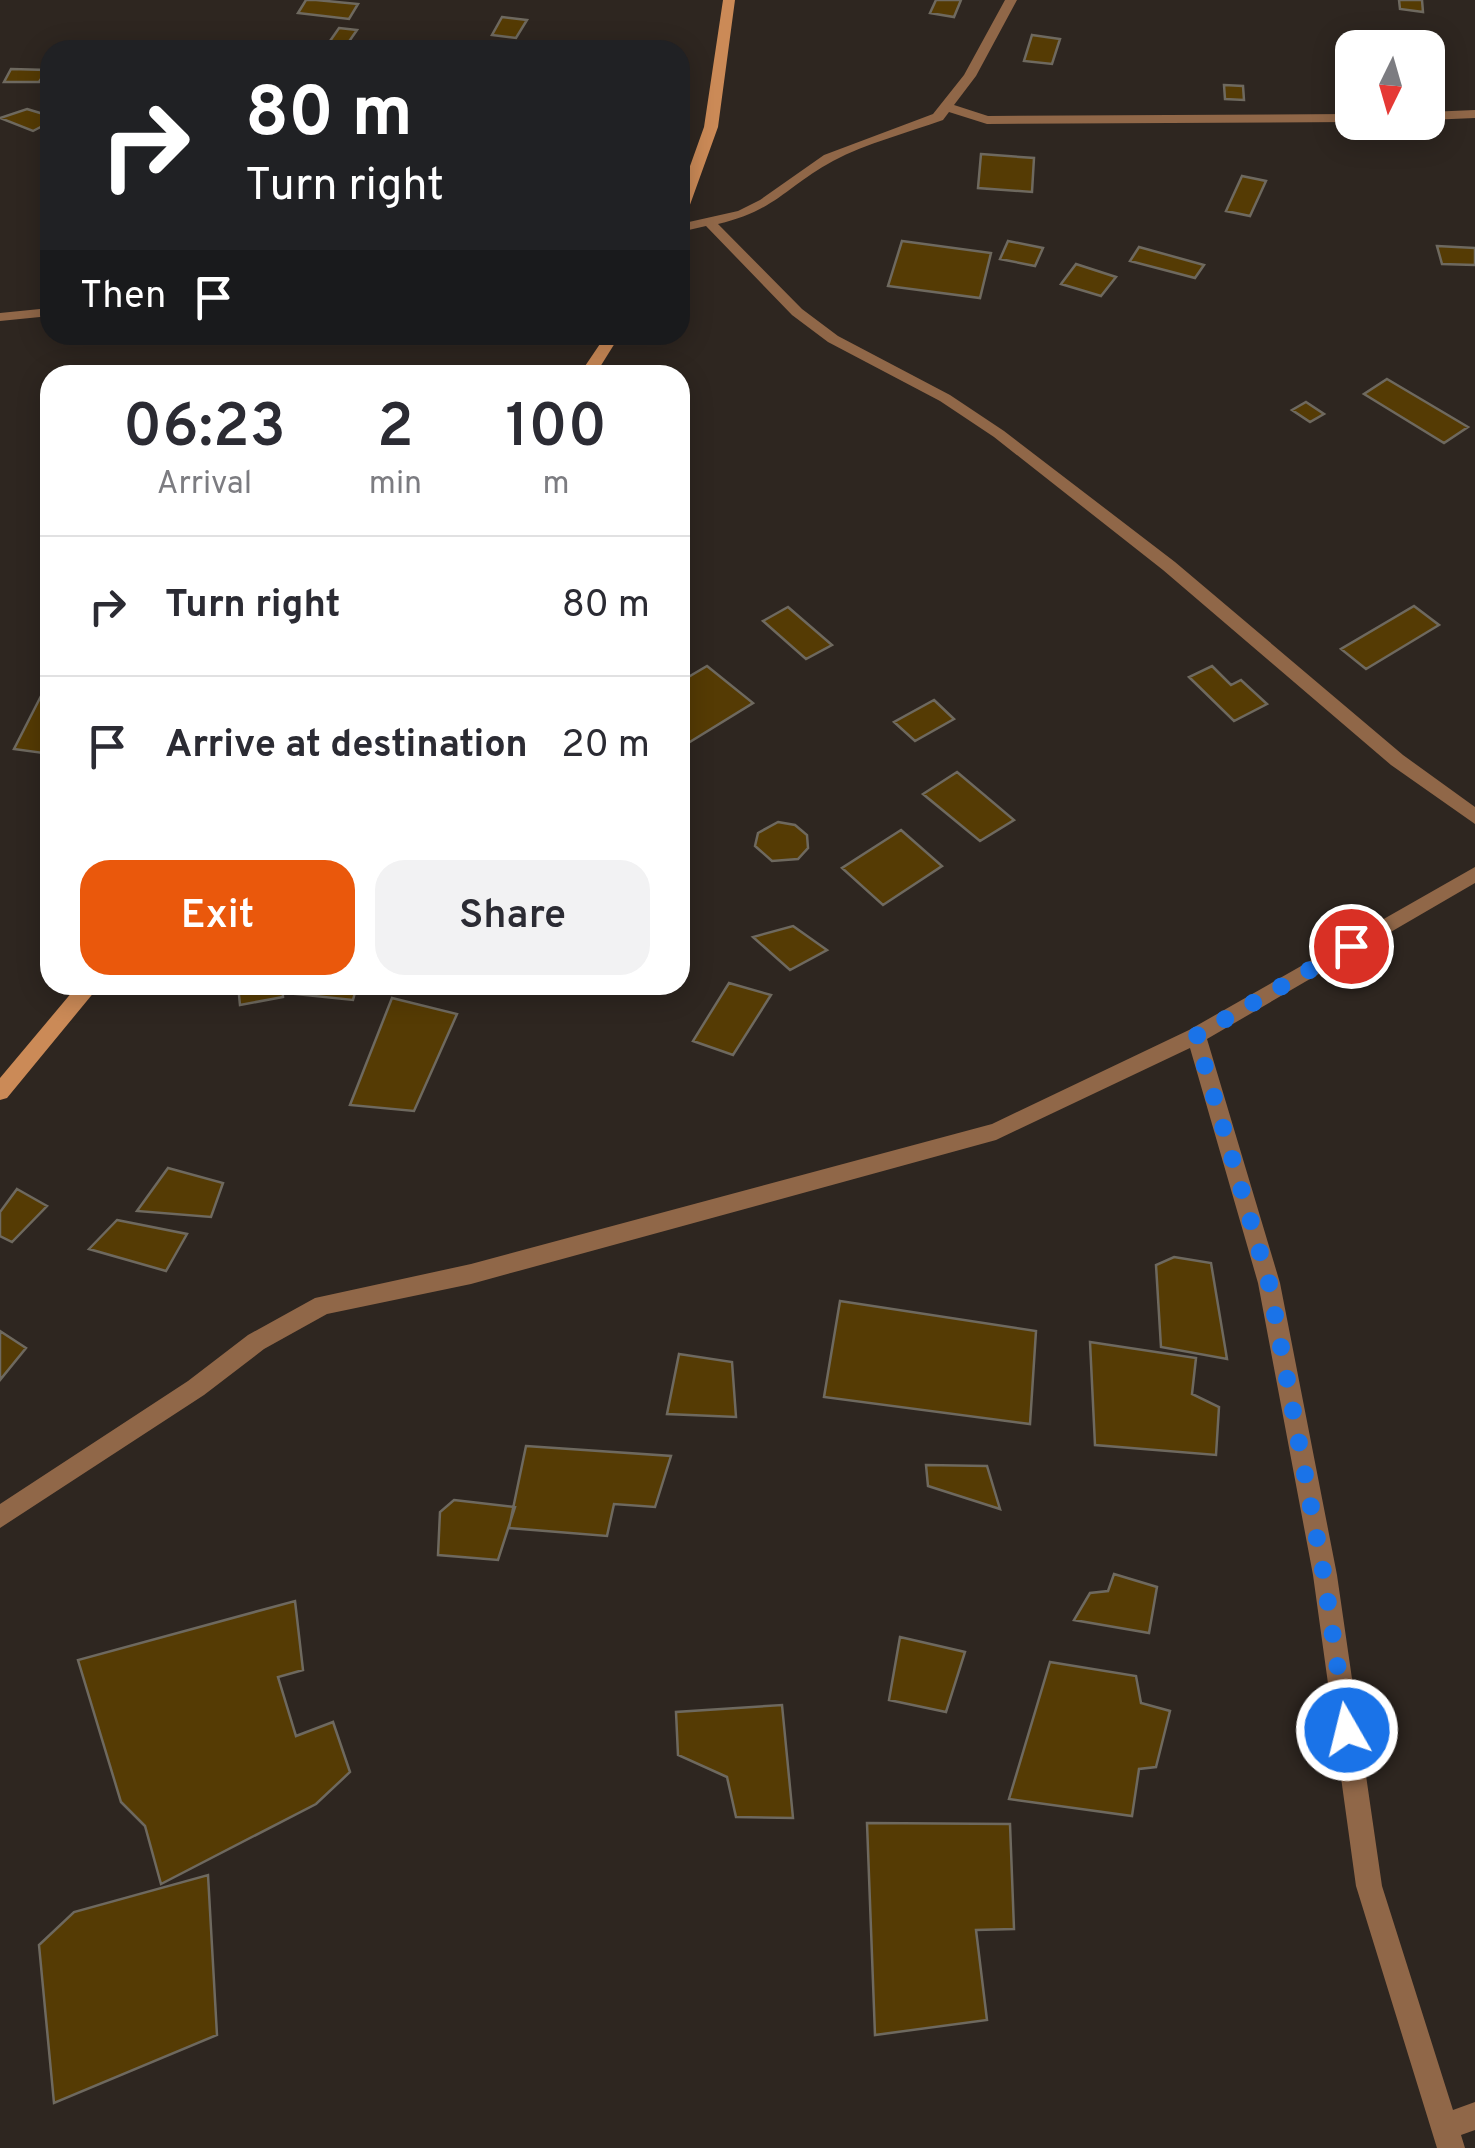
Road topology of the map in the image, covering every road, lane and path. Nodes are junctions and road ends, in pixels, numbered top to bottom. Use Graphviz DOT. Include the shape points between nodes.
graph roads {
  1 [pos="729,0"];
  2 [pos="1011,0"];
  3 [pos="949,108"];
  4 [pos="1475,114"];
  5 [pos="1445,115"];
  6 [pos="1335,118"];
  7 [pos="690,185"];
  8 [pos="711,224"];
  9 [pos="690,227"];
  10 [pos="40,313"];
  11 [pos="0,317"];
  12 [pos="1475,817"];
  13 [pos="1475,874"];
  14 [pos="82,995"];
  15 [pos="1196,1036"];
  16 [pos="0,1092"];
  17 [pos="0,1518"];
  18 [pos="1475,2116"];
  19 [pos="1447,2138"];
  1 -- 7 [label="street" via="711,127"];
  2 -- 3 [label="street"];
  3 -- 6 [label="street" via="987,120 1028,122"];
  3 -- 8 [label="street" via="938,118 853,146 765,203"];
  4 -- 5 [label="street"];
  8 -- 9 [label="street"];
  8 -- 12 [label="street" via="797,312 999,434"];
  10 -- 11 [label="street"];
  13 -- 15 [label="street"];
  14 -- 16 [label="street"];
  15 -- 17 [label="street" via="996,1131 471,1274 323,1305 256,1342"];
  15 -- 19 [label="street" via="1269,1283 1324,1576 1369,1886"];
  18 -- 19 [label="street"];
}
